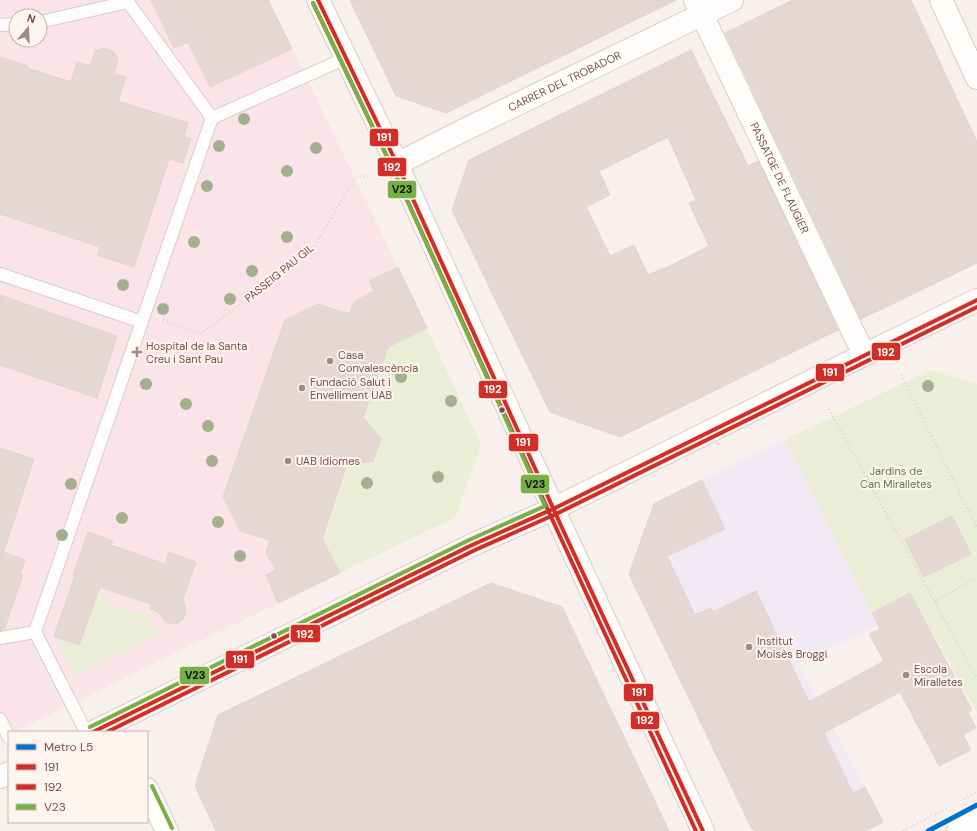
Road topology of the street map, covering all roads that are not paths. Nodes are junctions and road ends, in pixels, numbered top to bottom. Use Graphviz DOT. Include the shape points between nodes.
graph roads {
  1 [pos="318,0"];
  2 [pos="732,0"];
  3 [pos="941,0"];
  4 [pos="699,7"];
  5 [pos="48,20"];
  6 [pos="346,58"];
  7 [pos="977,78"];
  8 [pos="212,118"];
  9 [pos="397,164"];
  10 [pos="0,274"];
  11 [pos="977,300"];
  12 [pos="142,322"];
  13 [pos="864,355"];
  14 [pos="553,509"];
  15 [pos="35,632"];
  16 [pos="0,638"];
  17 [pos="0,719"];
  18 [pos="117,727"];
  19 [pos="85,731"];
  20 [pos="98,731"];
  21 [pos="8,736"];
  22 [pos="148,792"];
  23 [pos="977,821"];
  24 [pos="167,831"];
  25 [pos="703,831"];
  26 [pos="958,831"];
  1 -- 6 [label="street"];
  2 -- 4 [label="street, CARRER DEL TROBADOR"];
  3 -- 7 [label="street"];
  4 -- 9 [label="street, CARRER DEL TROBADOR"];
  4 -- 13 [label="street, PASSATGE DE FLAUGIER"];
  5 -- 8 [label="lane" via="128,2"];
  6 -- 8 [label="lane"];
  6 -- 9 [label="street"];
  8 -- 12 [label="lane"];
  9 -- 14 [label="street"];
  10 -- 12 [label="lane"];
  11 -- 13 [label="street"];
  12 -- 15 [label="lane"];
  13 -- 14 [label="street"];
  14 -- 18 [label="street" via="472,545"];
  14 -- 25 [label="street"];
  15 -- 16 [label="lane"];
  15 -- 19 [label="lane"];
  17 -- 21 [label="lane"];
  18 -- 20 [label="street"];
  22 -- 24 [label="street"];
  23 -- 26 [label="street"];
}
